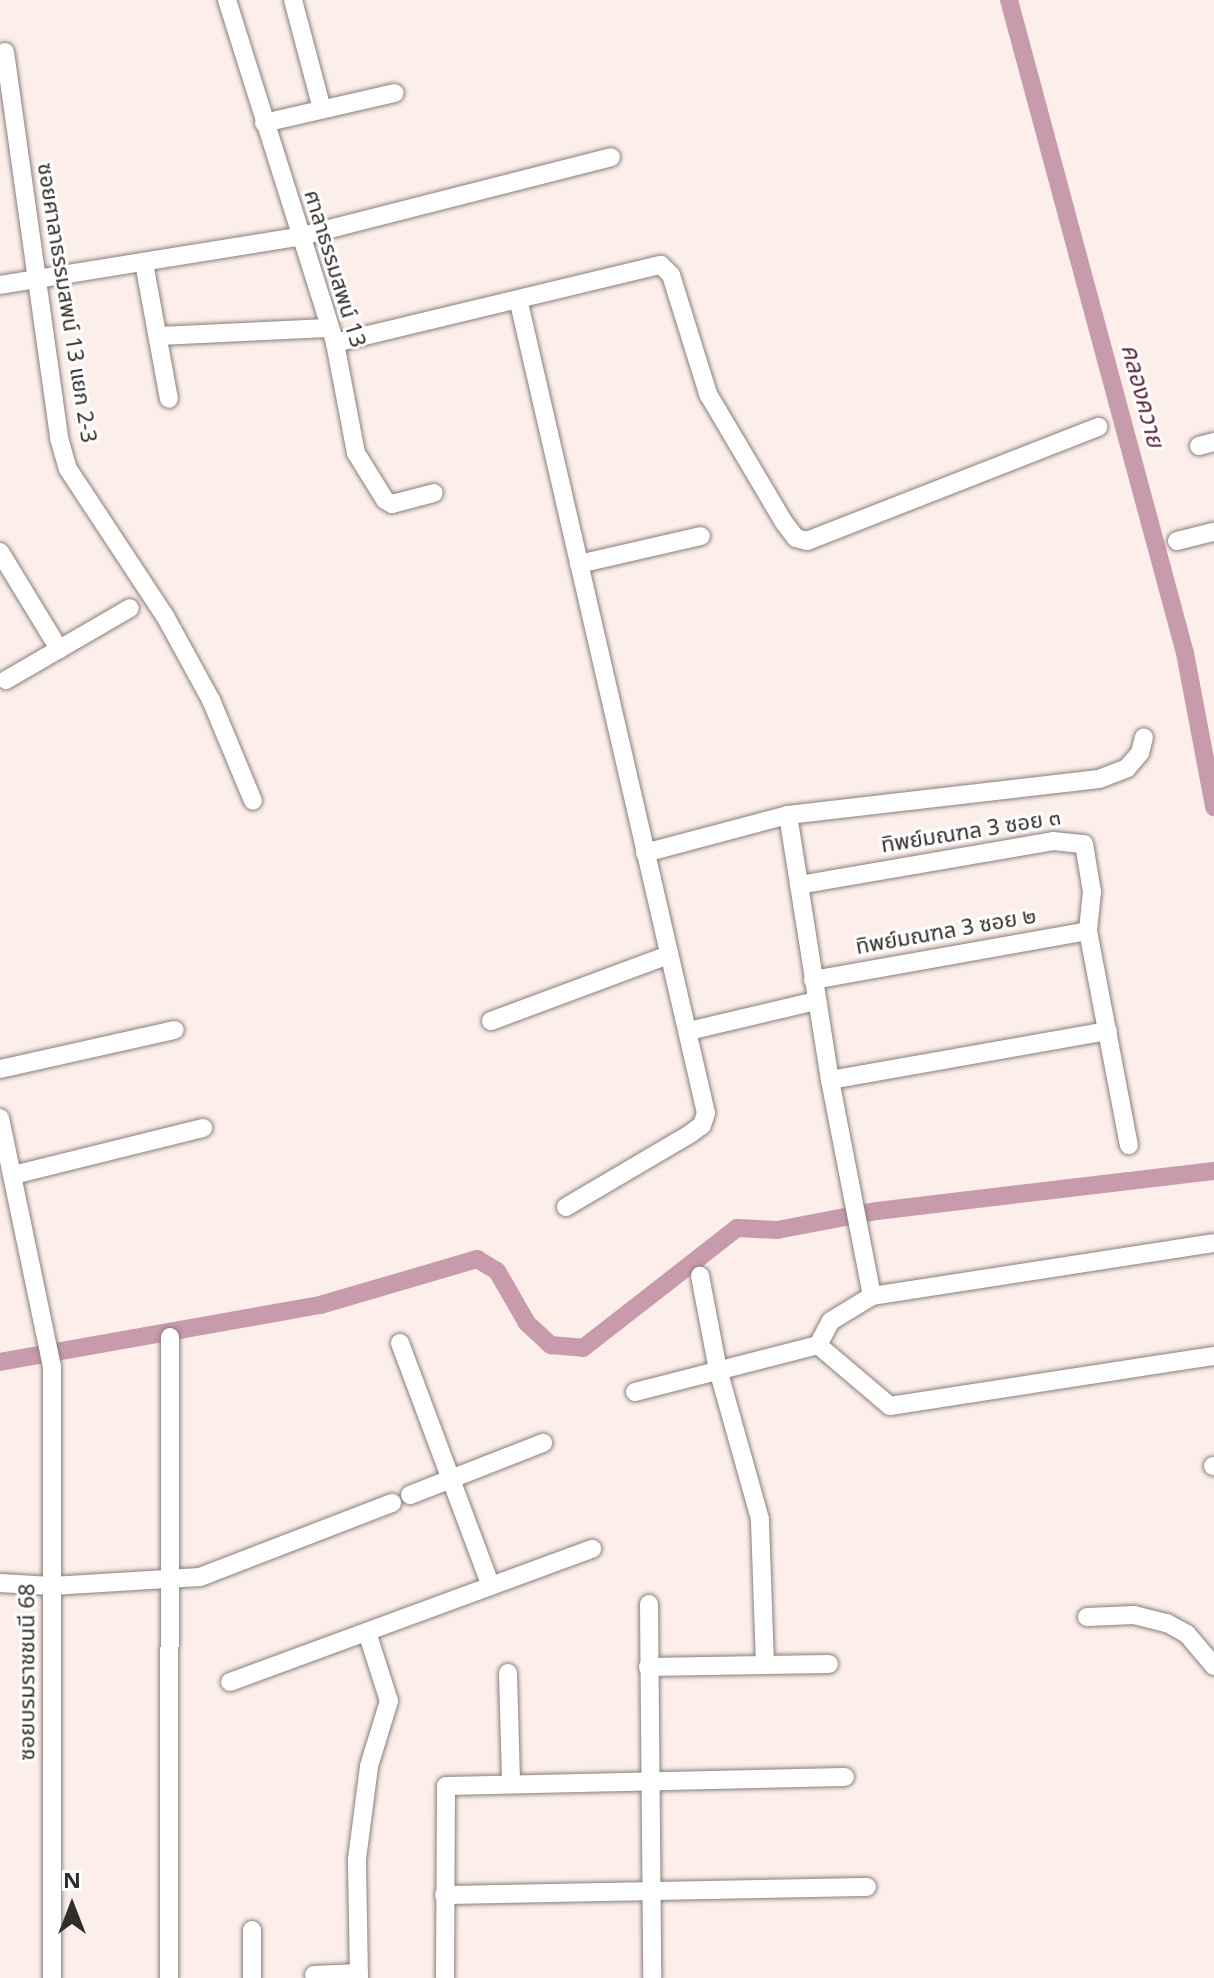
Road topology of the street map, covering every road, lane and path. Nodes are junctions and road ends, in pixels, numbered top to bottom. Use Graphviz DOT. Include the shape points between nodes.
graph roads {
  1 [pos="227,0"];
  2 [pos="293,0"];
  3 [pos="5,52"];
  4 [pos="395,93"];
  5 [pos="322,109"];
  6 [pos="264,123"];
  7 [pos="611,157"];
  8 [pos="298,237"];
  9 [pos="144,263"];
  10 [pos="37,281"];
  11 [pos="0,285"];
  12 [pos="519,303"];
  13 [pos="332,335"];
  14 [pos="158,336"];
  15 [pos="169,399"];
  16 [pos="1098,427"];
  17 [pos="434,493"];
  18 [pos="1214,532"];
  19 [pos="701,536"];
  20 [pos="1177,541"];
  21 [pos="1,556"];
  22 [pos="579,564"];
  23 [pos="130,608"];
  24 [pos="59,649"];
  25 [pos="6,680"];
  26 [pos="1144,737"];
  27 [pos="253,801"];
  28 [pos="788,815"];
  29 [pos="645,853"];
  30 [pos="799,885"];
  31 [pos="1088,931"];
  32 [pos="668,955"];
  33 [pos="813,980"];
  34 [pos="816,1001"];
  35 [pos="491,1021"];
  36 [pos="175,1030"];
  37 [pos="689,1031"];
  38 [pos="1108,1031"];
  39 [pos="0,1069"];
  40 [pos="830,1080"];
  41 [pos="0,1118"];
  42 [pos="203,1128"];
  43 [pos="1129,1145"];
  44 [pos="8,1169"];
  45 [pos="566,1207"];
  46 [pos="1214,1243"];
  47 [pos="700,1276"];
  48 [pos="872,1296"];
  49 [pos="170,1337"];
  50 [pos="400,1343"];
  51 [pos="818,1345"];
  52 [pos="1214,1356"];
  53 [pos="718,1370"];
  54 [pos="635,1392"];
  55 [pos="543,1443"];
  56 [pos="451,1479"];
  57 [pos="410,1495"];
  58 [pos="392,1503"];
  59 [pos="592,1549"];
  60 [pos="172,1582"];
  61 [pos="0,1583"];
  62 [pos="52,1586"];
  63 [pos="491,1586"];
  64 [pos="649,1604"];
  65 [pos="1087,1617"];
  66 [pos="367,1632"];
  67 [pos="829,1664"];
  68 [pos="765,1665"];
  69 [pos="1214,1666"];
  70 [pos="648,1667"];
  71 [pos="508,1673"];
  72 [pos="230,1682"];
  73 [pos="845,1777"];
  74 [pos="650,1781"];
  75 [pos="511,1782"];
  76 [pos="867,1887"];
  77 [pos="651,1889"];
  78 [pos="444,1895"];
  79 [pos="252,1930"];
  80 [pos="314,1975"];
  81 [pos="359,1976"];
  82 [pos="52,1978"];
  83 [pos="169,1978"];
  84 [pos="252,1978"];
  85 [pos="445,1978"];
  86 [pos="652,1978"];
  1 -- 6 [label="street, ศาลาธรรมสพน์ 13"];
  2 -- 5 [label="street"];
  3 -- 10 [label="street, ซอยศาลาธรรมสพน์ 13 แยก 2-3"];
  4 -- 5 [label="street"];
  5 -- 6 [label="street"];
  6 -- 8 [label="street, ศาลาธรรมสพน์ 13"];
  7 -- 8 [label="street"];
  8 -- 9 [label="street"];
  8 -- 13 [label="street, ศาลาธรรมสพน์ 13"];
  9 -- 10 [label="street"];
  9 -- 14 [label="street"];
  10 -- 11 [label="street"];
  10 -- 27 [label="street, ซอยศาลาธรรมสพน์ 13 แยก 2-3" via="68,469 165,616 211,700"];
  12 -- 13 [label="street"];
  12 -- 16 [label="street" via="661,265 671,275 708,394 783,521 796,538 807,541"];
  12 -- 22 [label="street"];
  13 -- 14 [label="street"];
  13 -- 17 [label="street, ศาลาธรรมสพน์ 13" via="356,453 385,500 392,504"];
  14 -- 15 [label="street"];
  18 -- 20 [label="street"];
  19 -- 22 [label="street"];
  21 -- 24 [label="street"];
  22 -- 29 [label="street"];
  23 -- 24 [label="street"];
  24 -- 25 [label="street"];
  26 -- 28 [label="street" via="1140,753 1127,768 1099,779"];
  28 -- 29 [label="street"];
  28 -- 30 [label="street"];
  29 -- 32 [label="street"];
  30 -- 31 [label="street, ทิพย์มณฑล 3 ซอย ๓" via="1078,840 1087,854 1092,892"];
  30 -- 33 [label="street"];
  31 -- 33 [label="street, ทิพย์มณฑล 3 ซอย ๒"];
  31 -- 38 [label="street, ทิพย์มณฑล 3 ซอย ๓"];
  32 -- 35 [label="street"];
  32 -- 37 [label="street"];
  33 -- 34 [label="street"];
  34 -- 37 [label="street"];
  34 -- 40 [label="street"];
  36 -- 39 [label="street"];
  37 -- 45 [label="street" via="706,1121"];
  38 -- 40 [label="street"];
  38 -- 43 [label="street, ทิพย์มณฑล 3 ซอย ๓"];
  40 -- 48 [label="street"];
  41 -- 44 [label="street, ซอยบรมราชชนนี 68"];
  42 -- 44 [label="street"];
  44 -- 62 [label="street, ซอยบรมราชชนนี 68" via="52,1367"];
  46 -- 48 [label="street"];
  47 -- 53 [label="street"];
  48 -- 51 [label="street" via="831,1321"];
  49 -- 60 [label="street"];
  50 -- 56 [label="street"];
  51 -- 52 [label="street" via="890,1406"];
  51 -- 53 [label="street"];
  53 -- 54 [label="street"];
  53 -- 68 [label="street" via="760,1519"];
  55 -- 56 [label="street"];
  56 -- 57 [label="street"];
  56 -- 63 [label="street"];
  58 -- 60 [label="street" via="224,1570"];
  59 -- 63 [label="street"];
  60 -- 62 [label="street"];
  60 -- 83 [label="street"];
  61 -- 62 [label="street"];
  62 -- 82 [label="street, ซอยบรมราชชนนี 68"];
  63 -- 66 [label="street"];
  64 -- 70 [label="street"];
  65 -- 69 [label="street" via="1134,1615 1167,1623 1187,1634"];
  66 -- 72 [label="street"];
  66 -- 81 [label="street" via="389,1701 369,1766 357,1859"];
  67 -- 68 [label="street"];
  68 -- 70 [label="street"];
  70 -- 74 [label="street"];
  71 -- 75 [label="street"];
  73 -- 74 [label="street"];
  74 -- 75 [label="street"];
  74 -- 77 [label="street"];
  75 -- 78 [label="street" via="446,1786"];
  76 -- 77 [label="street"];
  77 -- 78 [label="street"];
  77 -- 86 [label="street"];
  78 -- 85 [label="street"];
  79 -- 84 [label="street"];
  80 -- 81 [label="street"];
}
